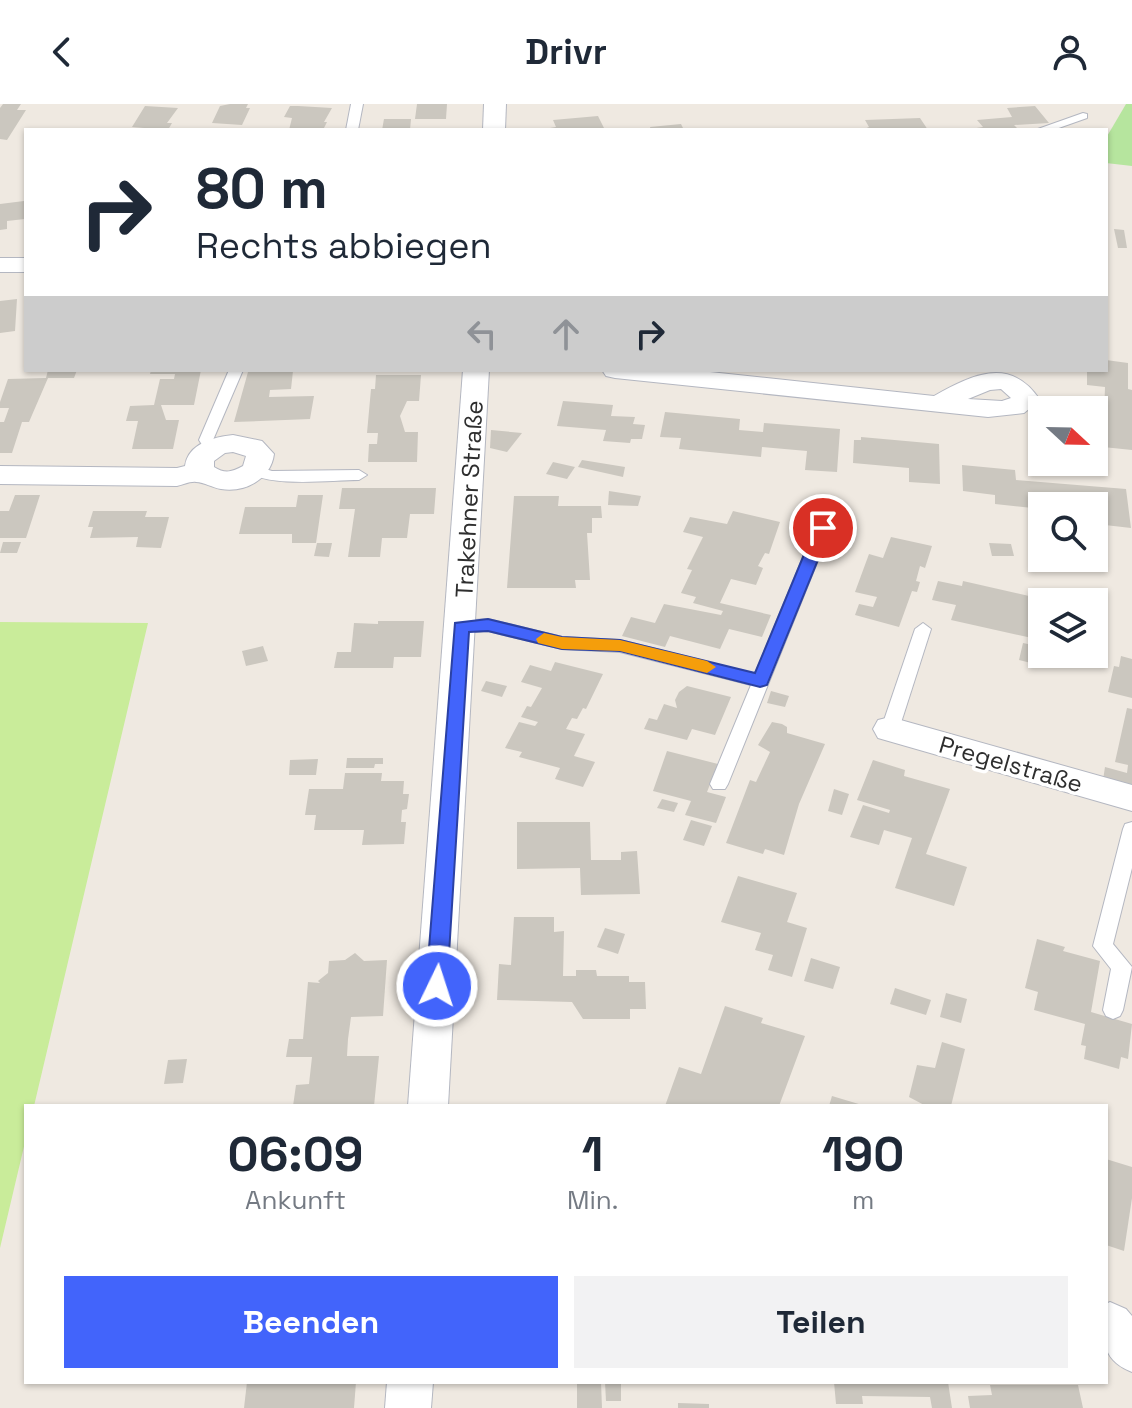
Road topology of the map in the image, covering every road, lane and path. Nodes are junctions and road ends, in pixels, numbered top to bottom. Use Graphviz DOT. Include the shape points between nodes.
graph roads {
  1 [pos="357,104"];
  2 [pos="495,104"];
  3 [pos="1083,116"];
  4 [pos="352,128"];
  5 [pos="494,128"];
  6 [pos="1047,128"];
  7 [pos="0,265"];
  8 [pos="24,265"];
  9 [pos="235,372"];
  10 [pos="476,372"];
  11 [pos="634,372"];
  12 [pos="939,404"];
  13 [pos="206,460"];
  14 [pos="255,471"];
  15 [pos="0,475"];
  16 [pos="359,475"];
  17 [pos="823,528"];
  18 [pos="461,627"];
  19 [pos="923,629"];
  20 [pos="760,681"];
  21 [pos="890,729"];
  22 [pos="719,784"];
  23 [pos="1132,798"];
  24 [pos="1132,829"];
  25 [pos="1113,1010"];
  26 [pos="428,1104"];
  27 [pos="410,1384"];
  28 [pos="408,1408"];
  1 -- 4 [label="lane"];
  2 -- 5 [label="street"];
  3 -- 6 [label="lane"];
  7 -- 8 [label="street"];
  9 -- 13 [label="lane" via="206,440"];
  10 -- 18 [label="street, Trakehner Straße"];
  11 -- 12 [label="street"];
  13 -- 14 [label="street" via="211,479 226,481"];
  13 -- 15 [label="street" via="177,477"];
  14 -- 16 [label="lane" via="271,476"];
  17 -- 20 [label="lane"];
  18 -- 20 [label="lane" via="488,625 562,643 620,646"];
  18 -- 26 [label="street, Trakehner Straße"];
  19 -- 21 [label="lane"];
  20 -- 22 [label="lane"];
  21 -- 23 [label="street, Pregelstraße"];
  24 -- 25 [label="lane" via="1103,946 1122,967"];
  27 -- 28 [label="street"];
}
